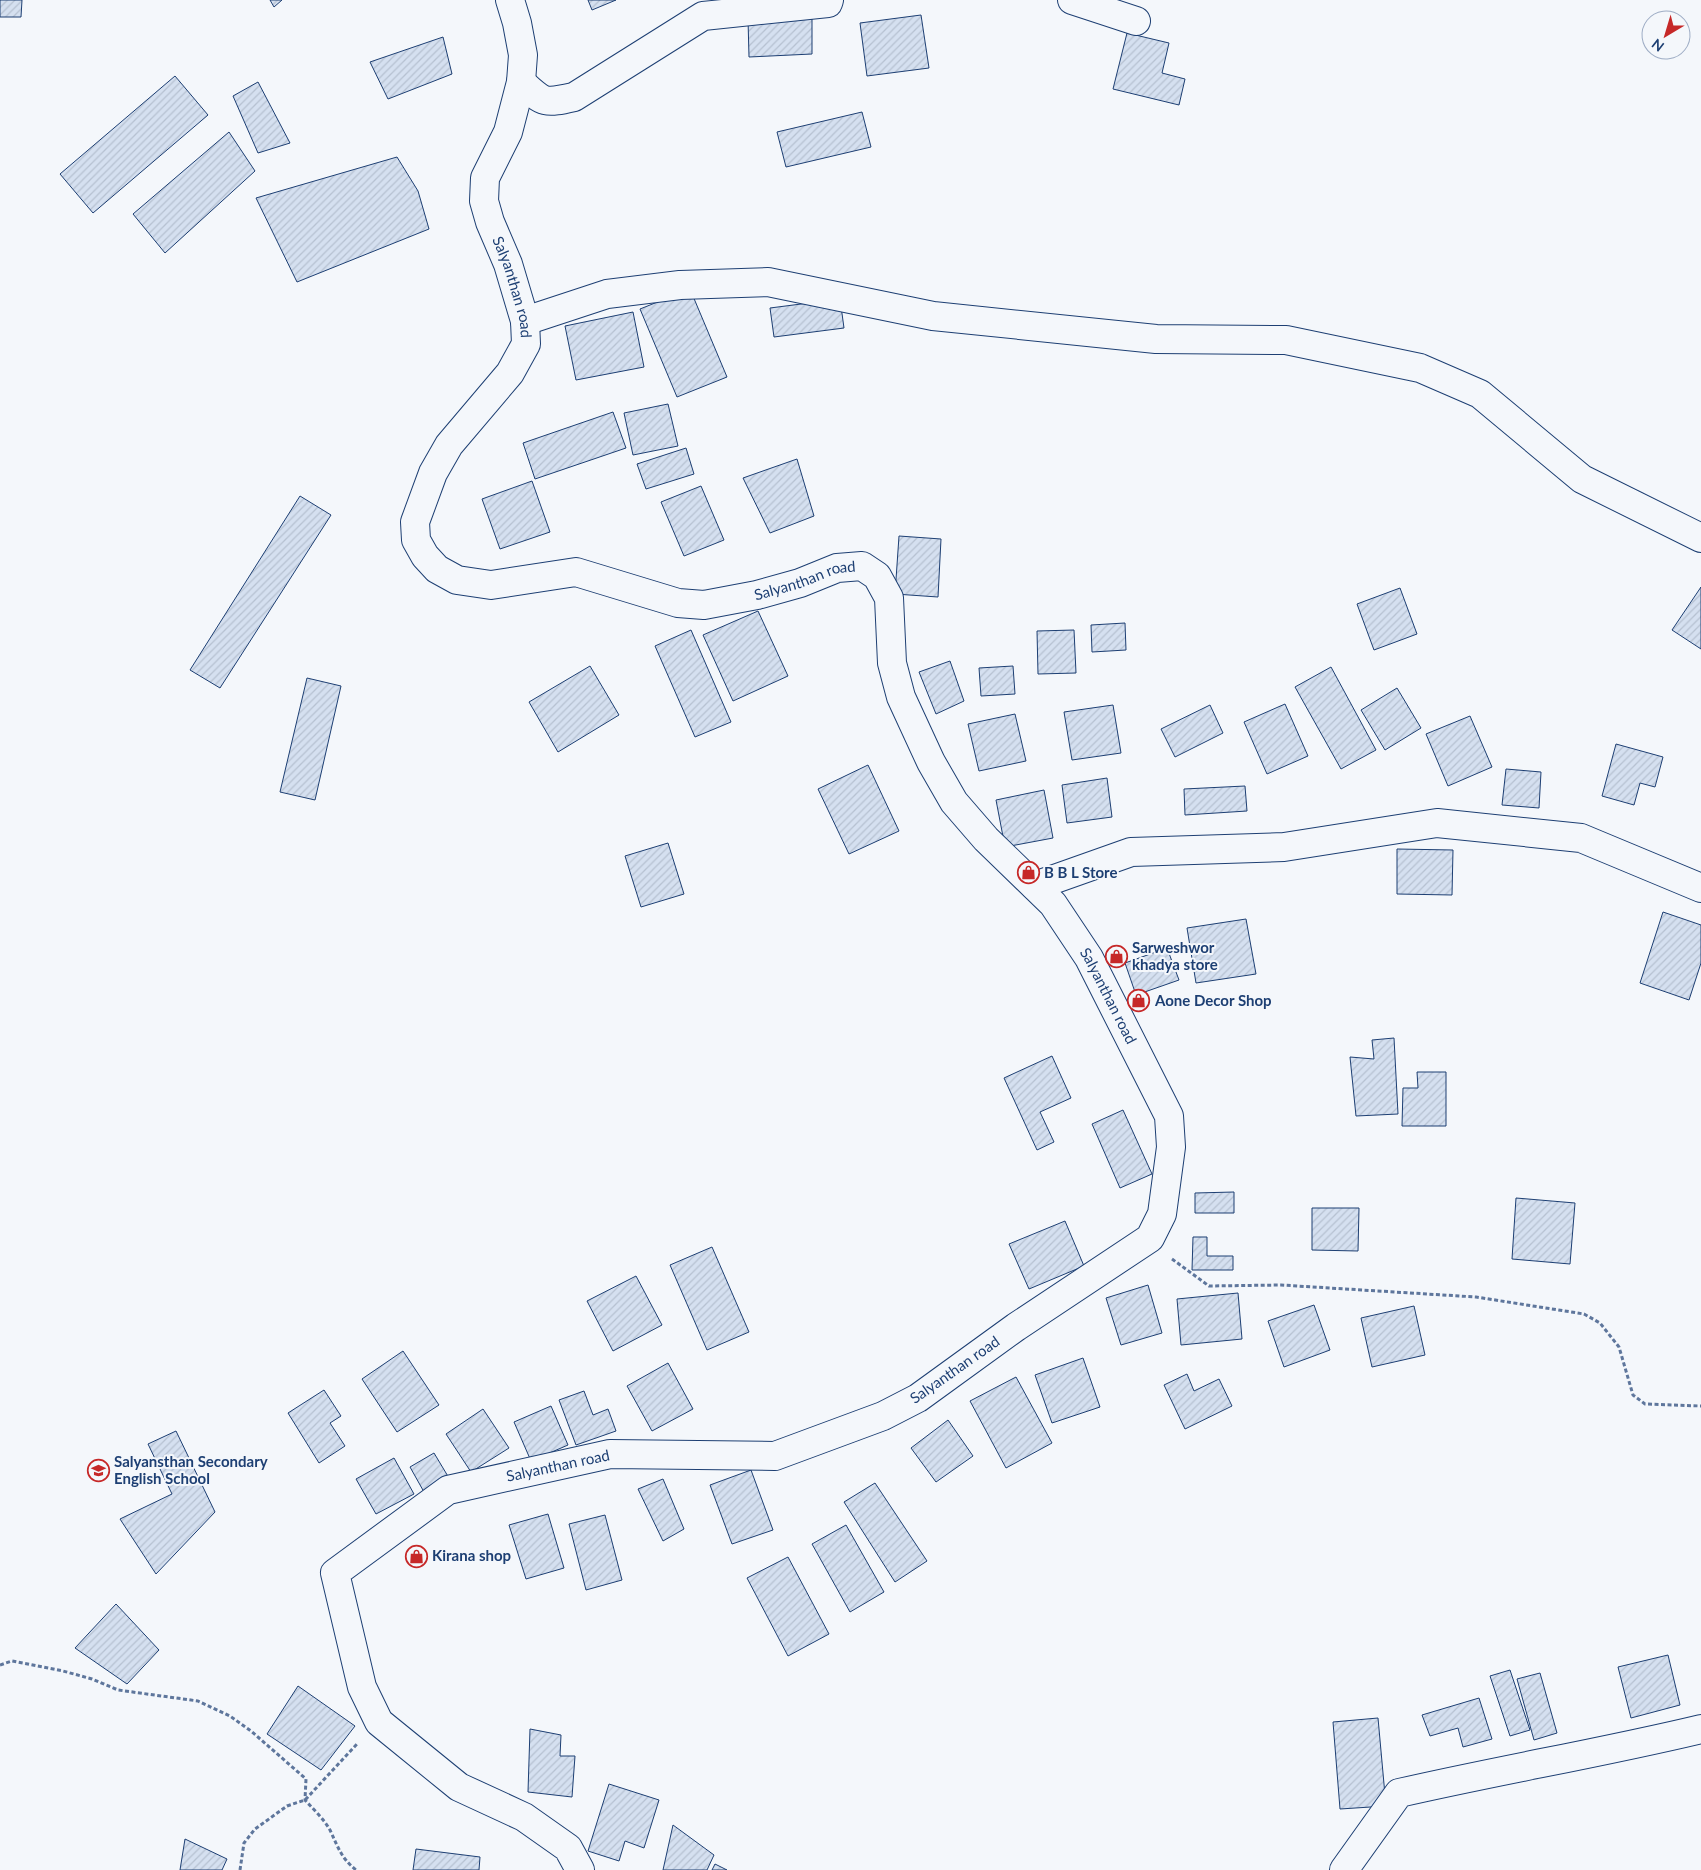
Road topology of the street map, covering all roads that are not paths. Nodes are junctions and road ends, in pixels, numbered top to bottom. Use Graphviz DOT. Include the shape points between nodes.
graph roads {
  1 [pos="510,0"];
  2 [pos="828,0"];
  3 [pos="1072,0"];
  4 [pos="1136,21"];
  5 [pos="521,82"];
  6 [pos="525,321"];
  7 [pos="1701,538"];
  8 [pos="1035,886"];
  9 [pos="1701,888"];
  10 [pos="1701,1730"];
  11 [pos="580,1870"];
  12 [pos="1344,1870"];
  1 -- 5 [label="street, Salyanthan road" via="523,55"];
  2 -- 5 [label="street" via="828,3 703,16 574,97 552,102 539,99"];
  3 -- 4 [label="street"];
  5 -- 6 [label="street, Salyanthan road" via="508,132 485,178 484,201"];
  6 -- 7 [label="street" via="607,294 680,285 768,282 933,316 1156,338 1286,340 1420,368 1480,394 1582,479"];
  6 -- 8 [label="street, Salyanthan road" via="526,344 510,373 449,445 432,473 415,522 416,540 425,556 437,569 457,580 491,585 576,572 678,603 704,605 757,595 837,568 862,566 877,576 889,598 892,662 901,697 931,762 954,802"];
  8 -- 9 [label="street" via="1131,852 1284,847 1437,823 1581,838"];
  8 -- 11 [label="street, Salyanthan road" via="1053,904 1089,958 1169,1116 1171,1147 1162,1214 1150,1238 1016,1327 918,1398 883,1416 775,1456 610,1454 448,1490 335,1573 362,1687 379,1722 459,1788 524,1817 568,1848"];
  10 -- 12 [label="street" via="1399,1793"];
}
